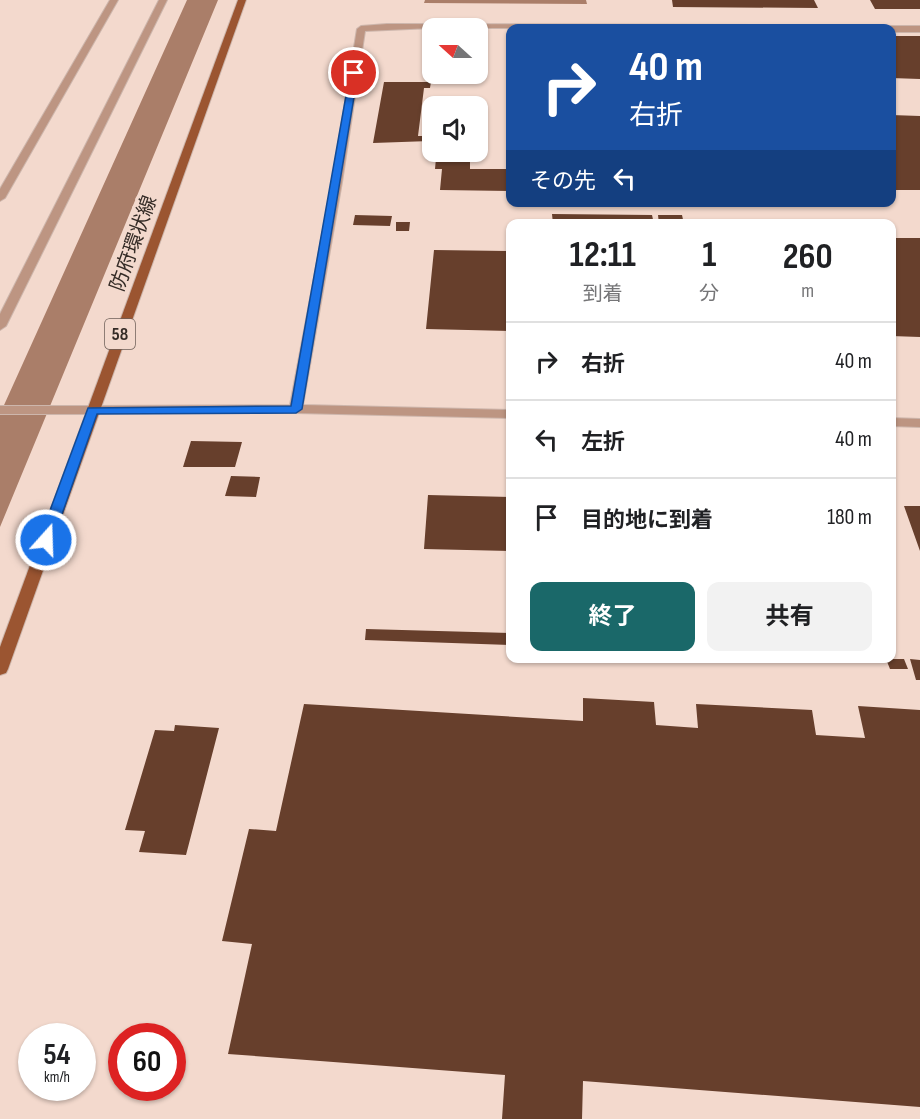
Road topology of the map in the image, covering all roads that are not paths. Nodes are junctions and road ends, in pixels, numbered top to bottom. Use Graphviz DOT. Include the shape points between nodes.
graph roads {
  1 [pos="114,0"];
  2 [pos="163,0"];
  3 [pos="242,0"];
  4 [pos="506,27"];
  5 [pos="896,29"];
  6 [pos="920,29"];
  7 [pos="0,198"];
  8 [pos="0,326"];
  9 [pos="296,409"];
  10 [pos="0,410"];
  11 [pos="92,410"];
  12 [pos="506,414"];
  13 [pos="896,422"];
  14 [pos="920,423"];
  15 [pos="0,669"];
  1 -- 7 [label="street"];
  2 -- 8 [label="street"];
  3 -- 11 [label="main road, 防府環状線 / 58"];
  4 -- 9 [label="street" via="361,29"];
  5 -- 6 [label="street"];
  9 -- 11 [label="street"];
  9 -- 12 [label="street"];
  10 -- 11 [label="street"];
  11 -- 15 [label="main road, 防府環状線 / 58"];
  13 -- 14 [label="street"];
}
